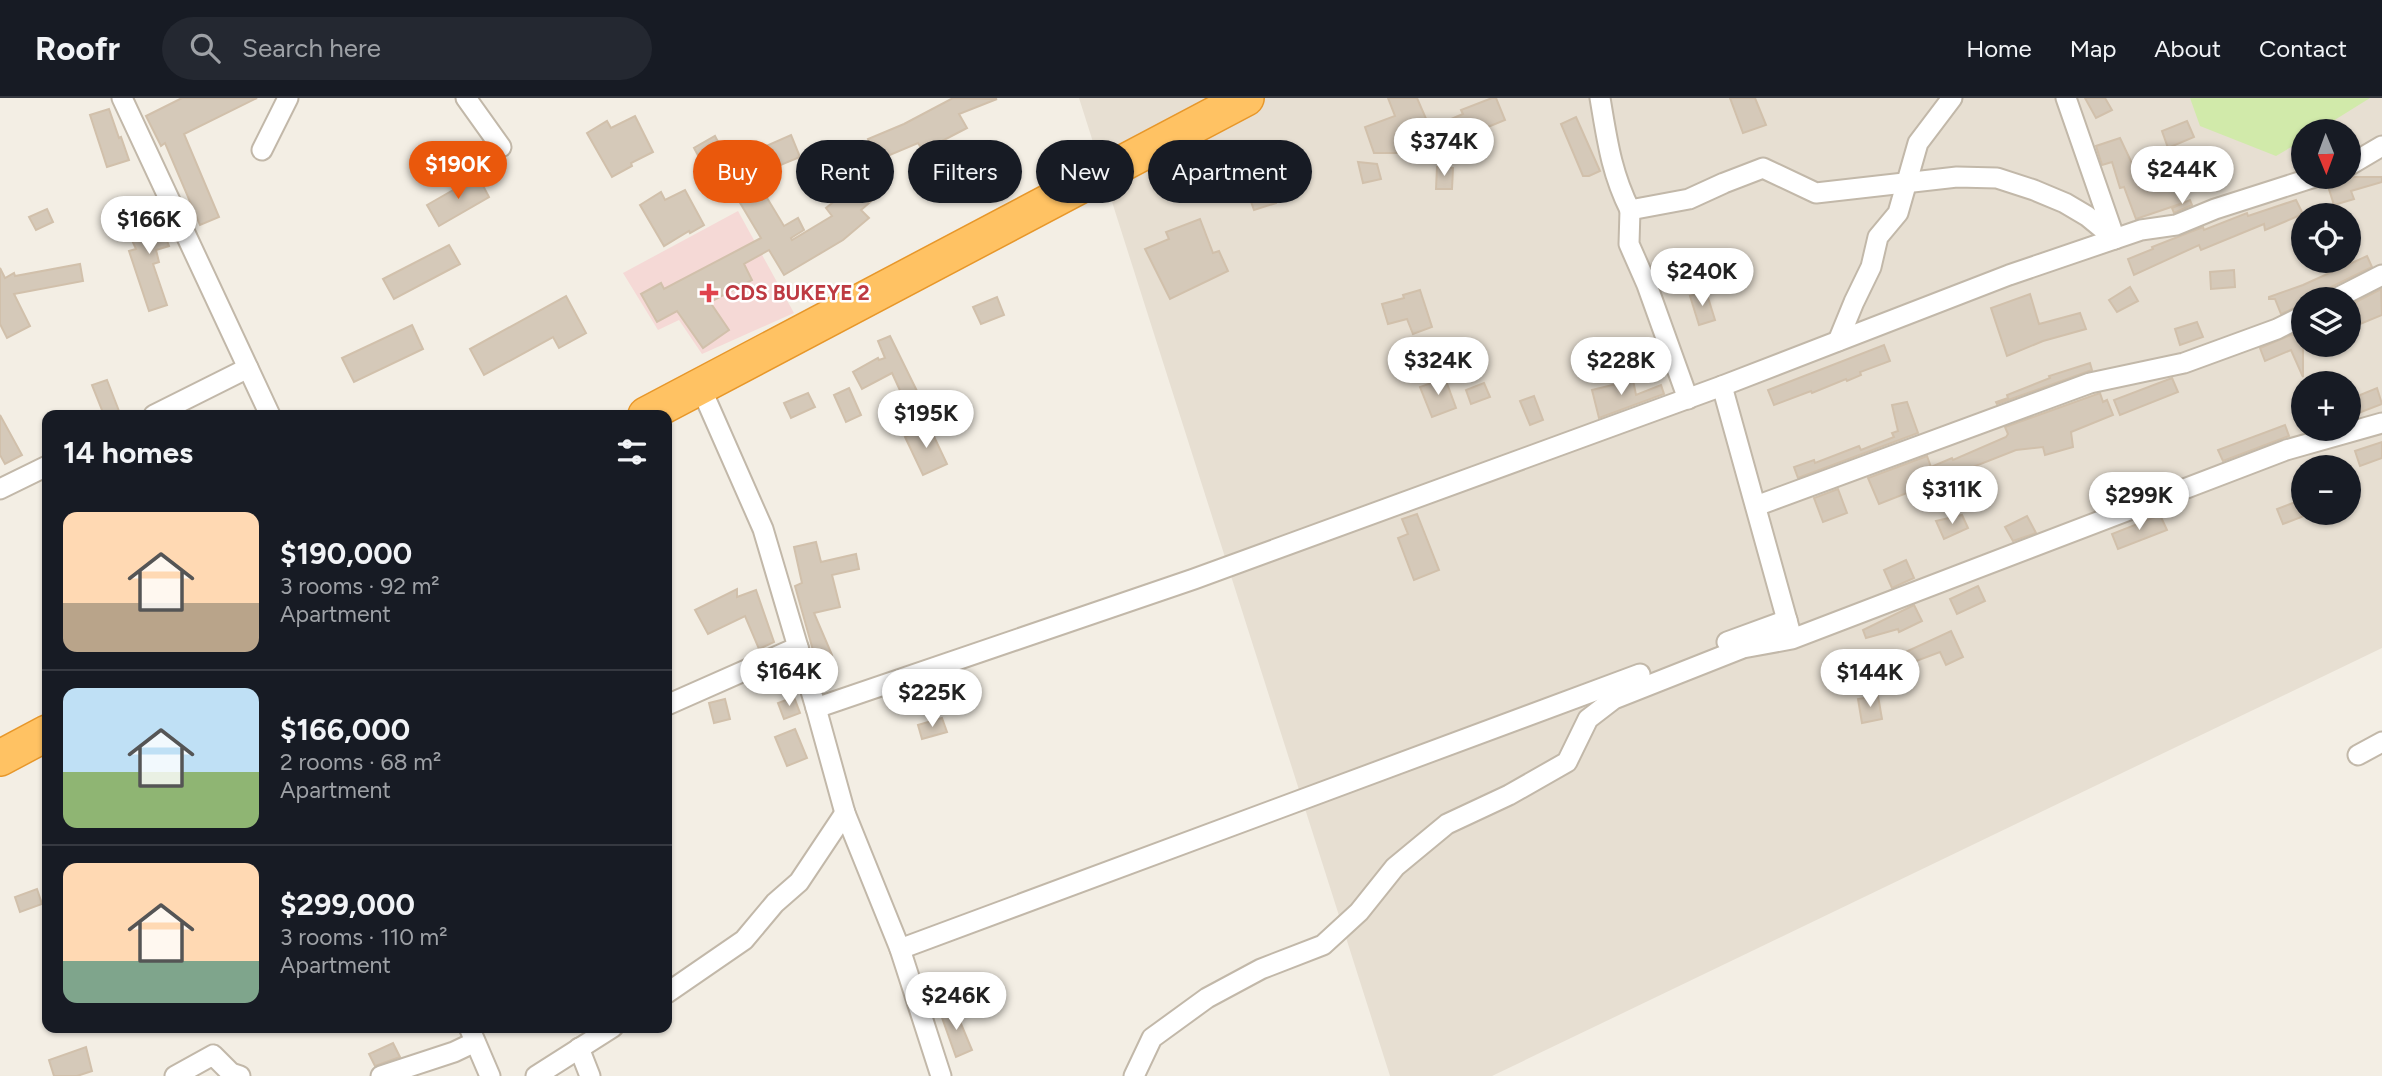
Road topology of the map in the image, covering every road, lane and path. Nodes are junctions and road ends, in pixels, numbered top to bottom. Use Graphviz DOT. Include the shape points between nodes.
graph roads {
  1 [pos="122,98"];
  2 [pos="288,98"];
  3 [pos="466,98"];
  4 [pos="1246,98"];
  5 [pos="1600,98"];
  6 [pos="1952,98"];
  7 [pos="2066,98"];
  8 [pos="2382,146"];
  9 [pos="501,147"];
  10 [pos="262,150"];
  11 [pos="2361,158"];
  12 [pos="1906,183"];
  13 [pos="2291,185"];
  14 [pos="1630,210"];
  15 [pos="2115,239"];
  16 [pos="2382,275"];
  17 [pos="2358,287"];
  18 [pos="2291,322"];
  19 [pos="1839,341"];
  20 [pos="248,368"];
  21 [pos="700,386"];
  22 [pos="1722,386"];
  23 [pos="1688,398"];
  24 [pos="164,410"];
  25 [pos="268,410"];
  26 [pos="655,410"];
  27 [pos="2382,423"];
  28 [pos="42,468"];
  29 [pos="0,489"];
  30 [pos="1756,506"];
  31 [pos="1787,620"];
  32 [pos="1792,639"];
  33 [pos="797,647"];
  34 [pos="672,703"];
  35 [pos="817,708"];
  36 [pos="42,736"];
  37 [pos="2382,743"];
  38 [pos="2358,755"];
  39 [pos="0,758"];
  40 [pos="845,813"];
  41 [pos="900,949"];
  42 [pos="672,990"];
  43 [pos="603,1033"];
  44 [pos="472,1035"];
  45 [pos="579,1048"];
  46 [pos="175,1076"];
  47 [pos="240,1076"];
  48 [pos="248,1076"];
  49 [pos="256,1076"];
  50 [pos="380,1076"];
  51 [pos="490,1076"];
  52 [pos="536,1076"];
  53 [pos="590,1076"];
  54 [pos="942,1076"];
  55 [pos="1134,1076"];
  1 -- 20 [label="street"];
  2 -- 10 [label="street"];
  3 -- 9 [label="street"];
  4 -- 21 [label="highway"];
  5 -- 14 [label="street" via="1608,155"];
  6 -- 12 [label="street" via="1918,143"];
  7 -- 15 [label="street"];
  8 -- 11 [label="street"];
  12 -- 14 [label="street" via="1816,193 1763,169 1689,199"];
  12 -- 15 [label="street" via="1997,178 2065,203"];
  12 -- 19 [label="street" via="1898,213 1878,237 1871,267"];
  13 -- 15 [label="street" via="2176,225"];
  14 -- 23 [label="street" via="1629,244"];
  15 -- 19 [label="street"];
  16 -- 17 [label="street"];
  18 -- 30 [label="street" via="2184,363 2090,383"];
  19 -- 22 [label="street"];
  20 -- 24 [label="street"];
  20 -- 25 [label="street"];
  21 -- 26 [label="highway"];
  21 -- 33 [label="street" via="762,529"];
  22 -- 23 [label="street"];
  22 -- 30 [label="street"];
  23 -- 35 [label="street" via="1194,579"];
  27 -- 32 [label="street" via="2286,450"];
  28 -- 29 [label="street"];
  30 -- 31 [label="street"];
  31 -- 32 [label="street"];
  31 -- 41 [label="street"];
  32 -- 55 [label="street" via="1743,648 1614,699 1588,719 1567,762 1447,824 1395,867 1359,912 1323,946 1207,998 1153,1038"];
  33 -- 34 [label="street"];
  33 -- 35 [label="street"];
  35 -- 40 [label="street"];
  36 -- 39 [label="highway"];
  37 -- 38 [label="street"];
  40 -- 41 [label="street"];
  40 -- 42 [label="street" via="799,882 744,940"];
  41 -- 54 [label="street"];
  43 -- 45 [label="street"];
  44 -- 50 [label="street" via="454,1052"];
  44 -- 51 [label="street"];
  45 -- 52 [label="street"];
  45 -- 53 [label="street"];
  46 -- 47 [label="street" via="213,1055"];
  48 -- 49 [label="street"];
}
